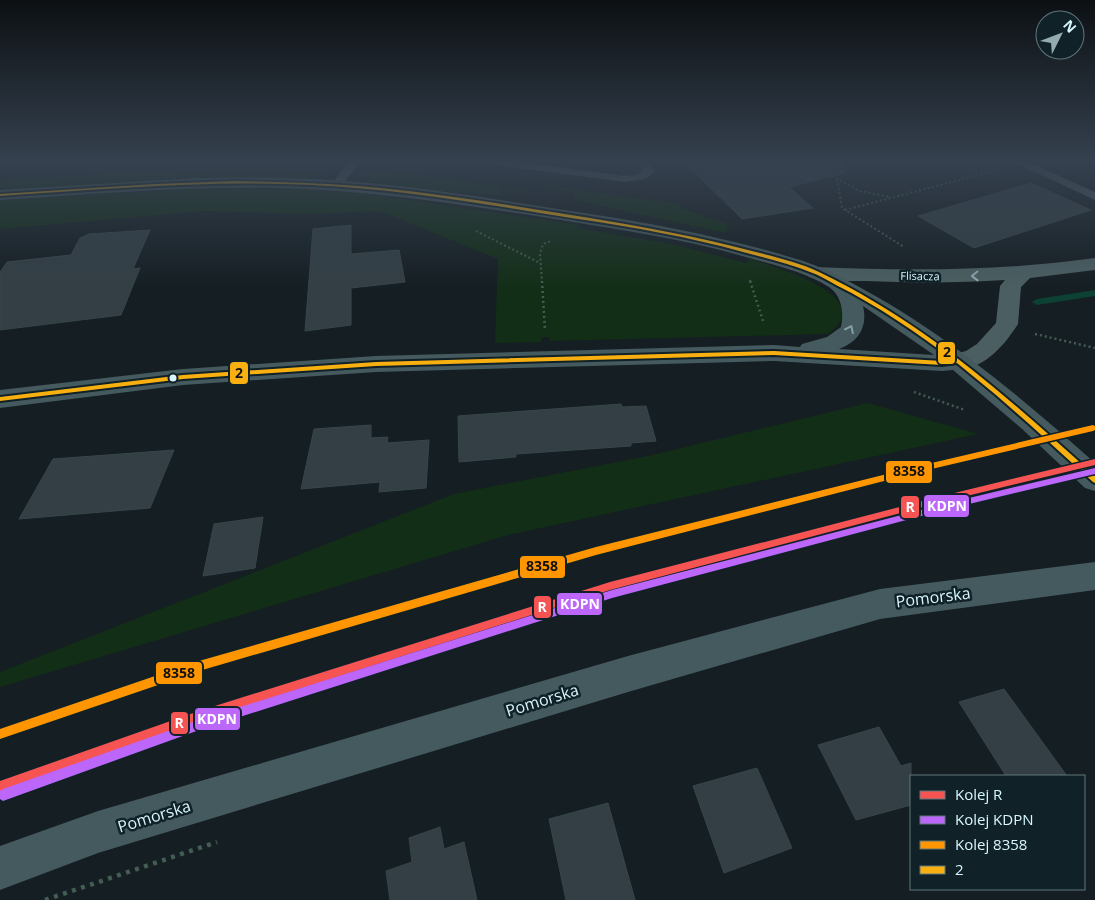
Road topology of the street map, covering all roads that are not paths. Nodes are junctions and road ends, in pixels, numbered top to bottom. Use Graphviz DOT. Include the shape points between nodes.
graph roads {
  1 [pos="489,204"];
  2 [pos="1095,264"];
  3 [pos="816,273"];
  4 [pos="1023,274"];
  5 [pos="839,285"];
  6 [pos="774,353"];
  7 [pos="959,361"];
  8 [pos="0,399"];
  9 [pos="1095,480"];
  10 [pos="1095,576"];
  11 [pos="0,868"];
  1 -- 3 [label="street, Flisacza" via="639,227 738,248"];
  2 -- 4 [label="street, Flisacza"];
  4 -- 3 [label="street, Flisacza, one-way"];
  3 -- 5 [label="street, Flisacza"];
  4 -- 7 [label="street" via="1011,286 1007,324 985,349 974,357"];
  6 -- 5 [label="street, one-way" via="826,346 847,336 854,324 854,312 848,295"];
  5 -- 7 [label="street, Flisacza" via="909,326"];
  6 -- 7 [label="street" via="942,363"];
  6 -- 8 [label="street" via="325,366 157,380"];
  7 -- 9 [label="street, Flisacza" via="1034,423"];
  10 -- 11 [label="street, Pomorska" via="880,604 628,674 117,827"];
}
